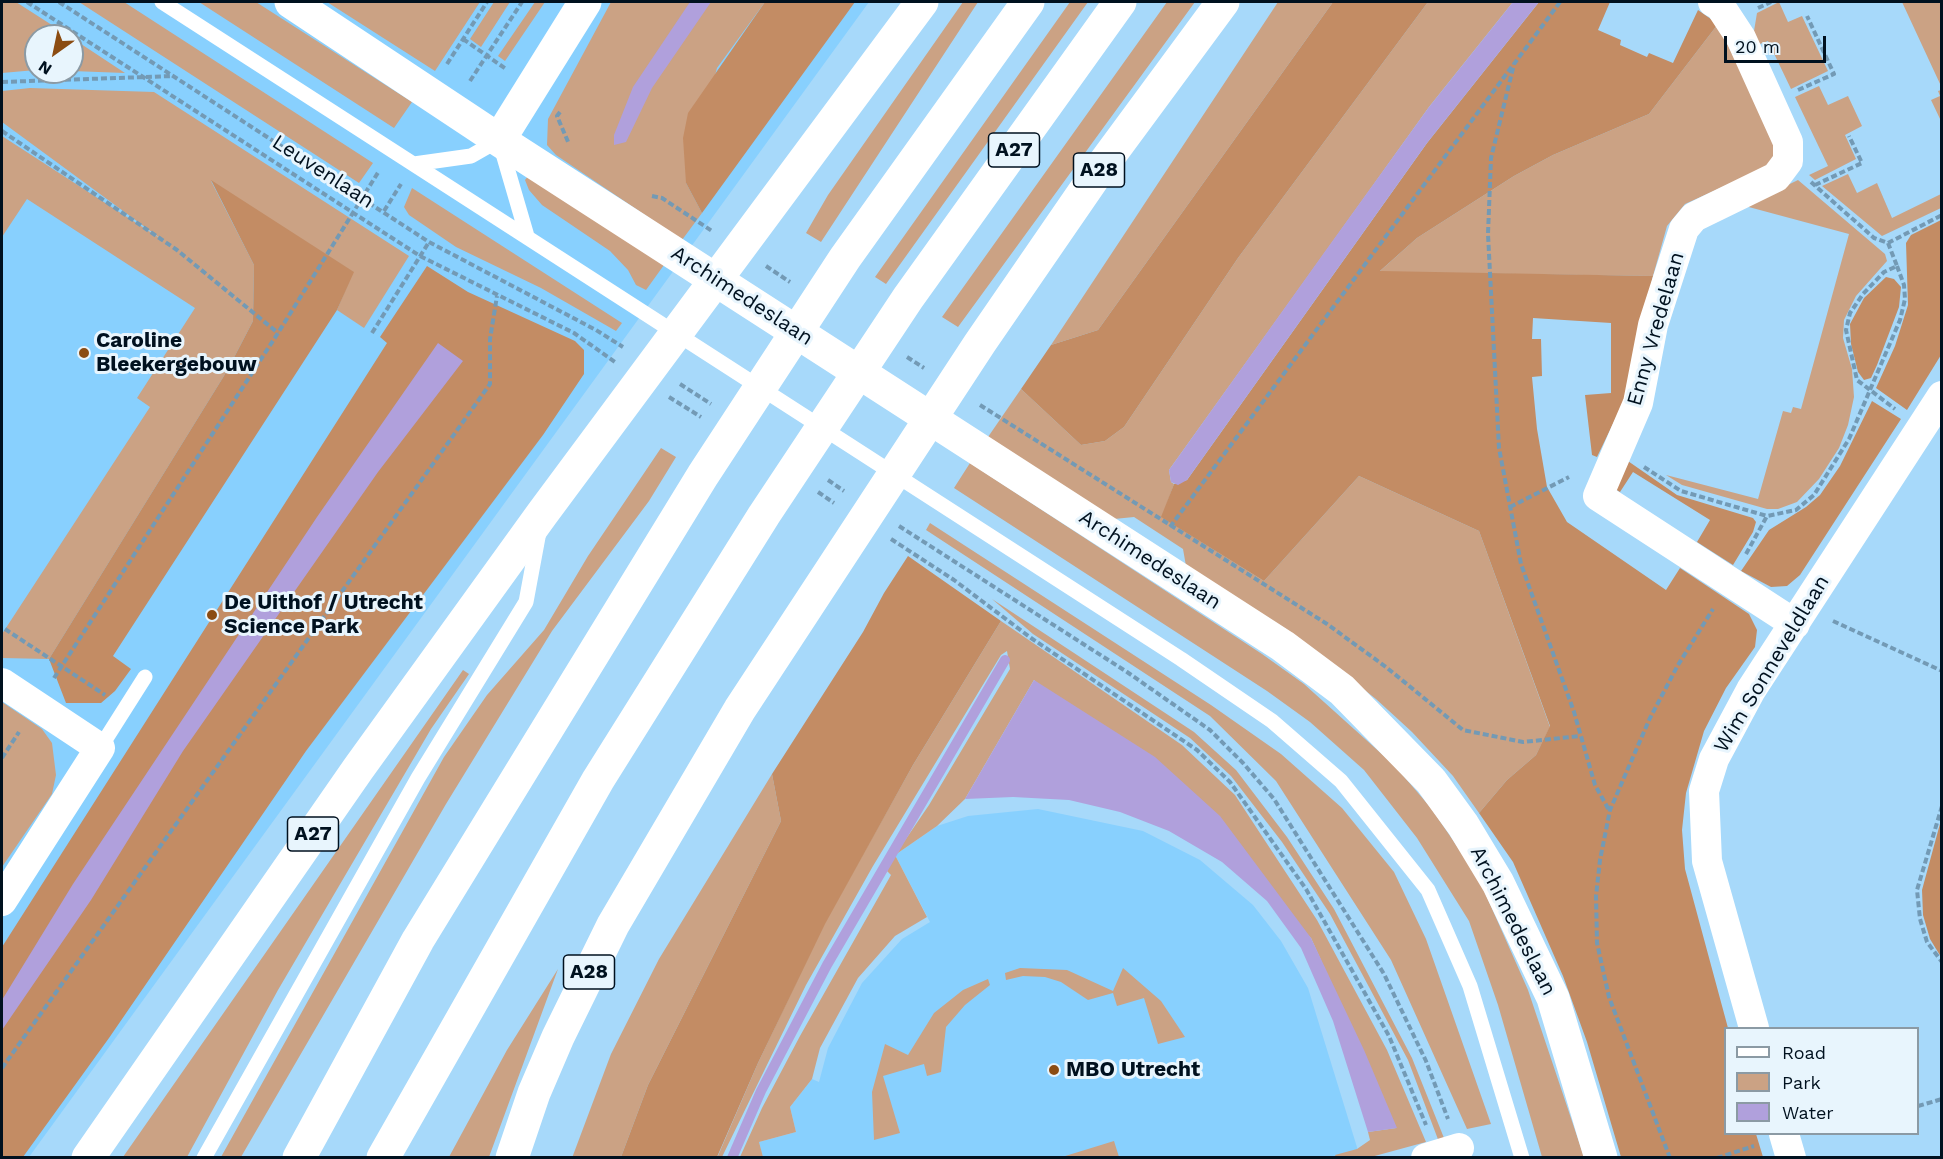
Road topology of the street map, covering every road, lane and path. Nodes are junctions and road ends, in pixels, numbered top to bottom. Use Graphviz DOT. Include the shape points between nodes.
graph roads {
  1 [pos="59,2"];
  2 [pos="162,2"];
  3 [pos="291,2"];
  4 [pos="585,2"];
  5 [pos="922,2"];
  6 [pos="1028,2"];
  7 [pos="1120,2"];
  8 [pos="1223,2"];
  9 [pos="1560,2"];
  10 [pos="1713,2"];
  11 [pos="1807,16"];
  12 [pos="463,39"];
  13 [pos="1514,64"];
  14 [pos="174,76"];
  15 [pos="2,82"];
  16 [pos="531,86"];
  17 [pos="1770,103"];
  18 [pos="2,131"];
  19 [pos="1849,136"];
  20 [pos="499,140"];
  21 [pos="572,151"];
  22 [pos="1788,161"];
  23 [pos="414,164"];
  24 [pos="1815,185"];
  25 [pos="641,194"];
  26 [pos="362,197"];
  27 [pos="1941,215"];
  28 [pos="527,236"];
  29 [pos="722,237"];
  30 [pos="429,242"];
  31 [pos="1888,243"];
  32 [pos="761,263"];
  33 [pos="791,282"];
  34 [pos="497,296"];
  35 [pos="278,333"];
  36 [pos="372,333"];
  37 [pos="625,349"];
  38 [pos="901,353"];
  39 [pos="931,372"];
  40 [pos="674,380"];
  41 [pos="1941,396"];
  42 [pos="971,398"];
  43 [pos="713,406"];
  44 [pos="1932,434"];
  45 [pos="1617,448"];
  46 [pos="821,476"];
  47 [pos="1570,476"];
  48 [pos="850,495"];
  49 [pos="1509,507"];
  50 [pos="542,514"];
  51 [pos="1767,516"];
  52 [pos="889,520"];
  53 [pos="1170,527"];
  54 [pos="1800,616"];
  55 [pos="5,629"];
  56 [pos="62,666"];
  57 [pos="1941,671"];
  58 [pos="145,678"];
  59 [pos="2,683"];
  60 [pos="108,697"];
  61 [pos="36,705"];
  62 [pos="1580,736"];
  63 [pos="100,748"];
  64 [pos="2,758"];
  65 [pos="1941,806"];
  66 [pos="1610,810"];
  67 [pos="2,901"];
  68 [pos="1941,963"];
  69 [pos="1753,1027"];
  70 [pos="2,1068"];
  71 [pos="1941,1100"];
  72 [pos="1919,1106"];
  73 [pos="1784,1135"];
  74 [pos="1459,1148"];
  75 [pos="88,1158"];
  76 [pos="204,1158"];
  77 [pos="299,1158"];
  78 [pos="383,1158"];
  79 [pos="512,1158"];
  80 [pos="1426,1158"];
  81 [pos="1522,1158"];
  82 [pos="1600,1158"];
  83 [pos="1791,1158"];
  1 -- 14 [label="path, Leuvenlaan"];
  2 -- 23 [label="lane"];
  3 -- 20 [label="main road"];
  4 -- 16 [label="main road"];
  5 -- 50 [label="main road, A27"];
  6 -- 77 [label="main road" via="845,258 703,475 424,930"];
  7 -- 78 [label="main road, A27" via="908,298 764,515 598,780"];
  8 -- 79 [label="main road, A28" via="1099,170 980,343 711,756 613,925 546,1065"];
  9 -- 13 [label="path"];
  10 -- 17 [label="street" via="1720,6 1741,38"];
  11 -- 17 [label="path" via="1834,74"];
  12 -- 16 [label="path"];
  13 -- 49 [label="path" via="1491,158 1488,234 1499,448"];
  13 -- 53 [label="path"];
  14 -- 15 [label="path"];
  14 -- 26 [label="path, Leuvenlaan"];
  16 -- 20 [label="main road"];
  16 -- 21 [label="path" via="562,107 557,116"];
  17 -- 22 [label="street" via="1788,142"];
  18 -- 35 [label="path" via="177,250"];
  19 -- 24 [label="path" via="1862,163"];
  20 -- 23 [label="lane" via="471,156"];
  20 -- 28 [label="lane"];
  20 -- 82 [label="main road, Archimedeslaan" via="1283,646 1342,690 1431,781 1498,883 1553,998"];
  22 -- 24 [label="path"];
  22 -- 45 [label="street, Enny Vredelaan" via="1776,177 1694,217 1684,229 1653,325 1638,403"];
  23 -- 28 [label="lane"];
  24 -- 31 [label="path" via="1874,238"];
  25 -- 29 [label="path" via="662,198"];
  26 -- 30 [label="path, Leuvenlaan"];
  26 -- 35 [label="path"];
  27 -- 31 [label="path"];
  28 -- 81 [label="lane" via="1181,658 1272,721 1341,781 1428,890 1470,986"];
  30 -- 36 [label="path"];
  30 -- 37 [label="path, Leuvenlaan"];
  31 -- 44 [label="path" via="1898,266 1884,272 1863,294 1850,313 1846,330 1857,380"];
  32 -- 33 [label="path"];
  34 -- 70 [label="path" via="490,339 489,384"];
  35 -- 56 [label="path"];
  38 -- 39 [label="path"];
  40 -- 43 [label="path"];
  41 -- 44 [label="street, Wim Sonneveldlaan"];
  42 -- 53 [label="path"];
  44 -- 54 [label="street, Wim Sonneveldlaan"];
  45 -- 51 [label="path" via="1681,490"];
  45 -- 54 [label="street, Enny Vredelaan" via="1598,496"];
  46 -- 48 [label="path"];
  47 -- 49 [label="path"];
  49 -- 62 [label="path" via="1521,564"];
  50 -- 75 [label="main road, A27" via="351,778"];
  50 -- 76 [label="lane, A27" via="526,602 413,788"];
  52 -- 74 [label="path" via="1146,685 1210,730 1243,763 1274,799 1384,974 1426,1061"];
  53 -- 62 [label="path" via="1327,624 1463,730 1523,742"];
  54 -- 57 [label="path"];
  54 -- 69 [label="street, Wim Sonneveldlaan" via="1735,720 1714,759 1704,791 1707,861"];
  55 -- 56 [label="path"];
  56 -- 60 [label="path"];
  56 -- 61 [label="path"];
  58 -- 63 [label="lane"];
  59 -- 61 [label="street"];
  61 -- 63 [label="street"];
  61 -- 64 [label="path"];
  62 -- 66 [label="path" via="1595,785"];
  63 -- 67 [label="street"];
  65 -- 68 [label="path" via="1917,890 1927,942"];
  71 -- 72 [label="path"];
  73 -- 83 [label="street"];
  74 -- 80 [label="street"];
}
